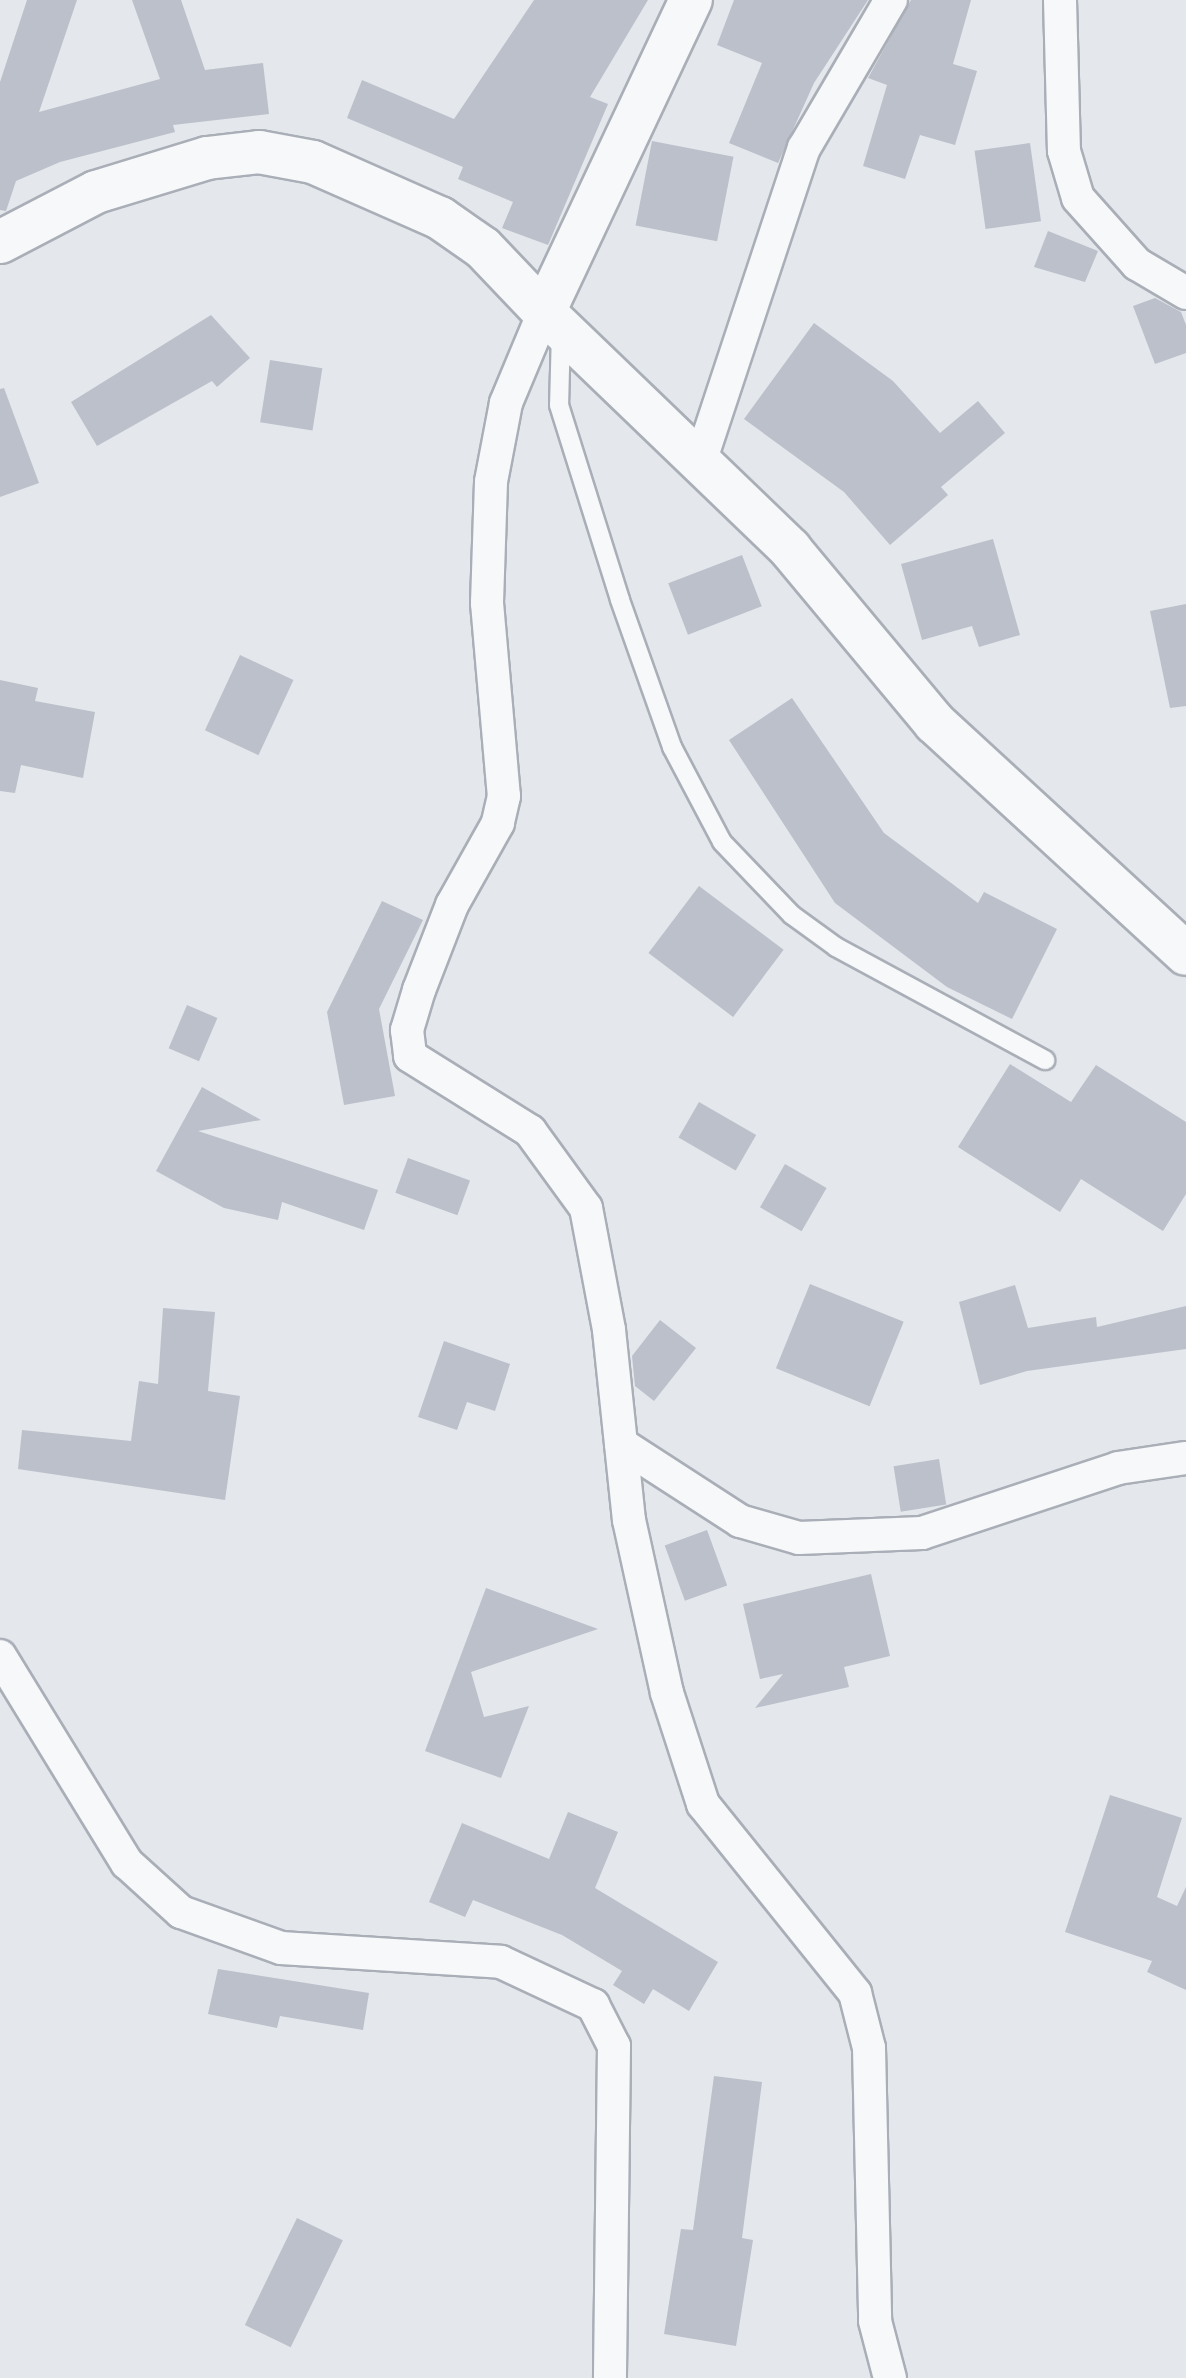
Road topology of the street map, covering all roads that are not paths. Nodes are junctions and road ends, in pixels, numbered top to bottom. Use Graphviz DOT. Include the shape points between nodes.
graph roads {
  1 [pos="691,0"];
  2 [pos="892,0"];
  3 [pos="1060,0"];
  4 [pos="0,242"];
  5 [pos="1186,294"];
  6 [pos="552,321"];
  7 [pos="700,462"];
  8 [pos="1186,954"];
  9 [pos="1044,1060"];
  10 [pos="621,1444"];
  11 [pos="1186,1458"];
  12 [pos="0,1656"];
  13 [pos="610,2378"];
  14 [pos="890,2378"];
  1 -- 6 [label="street"];
  2 -- 7 [label="street" via="804,148"];
  3 -- 5 [label="street" via="1064,151 1078,198 1137,264"];
  4 -- 6 [label="street" via="96,192 207,158 259,152 329,168 440,218 483,248"];
  6 -- 7 [label="street"];
  6 -- 9 [label="lane" via="559,405 620,600 672,747 722,842 792,915 836,947"];
  6 -- 10 [label="street" via="506,404 491,482 487,603 504,796 498,823 452,905 407,1030 410,1056 530,1130 586,1208"];
  7 -- 8 [label="street" via="790,549 935,723"];
  10 -- 11 [label="street" via="740,1521 799,1538 922,1533 1118,1468"];
  10 -- 14 [label="street" via="629,1520 667,1692 703,1804 856,1993 869,2048 875,2320"];
  12 -- 13 [label="street" via="127,1863 182,1912 281,1948 501,1962 593,2005 614,2046"];
}
